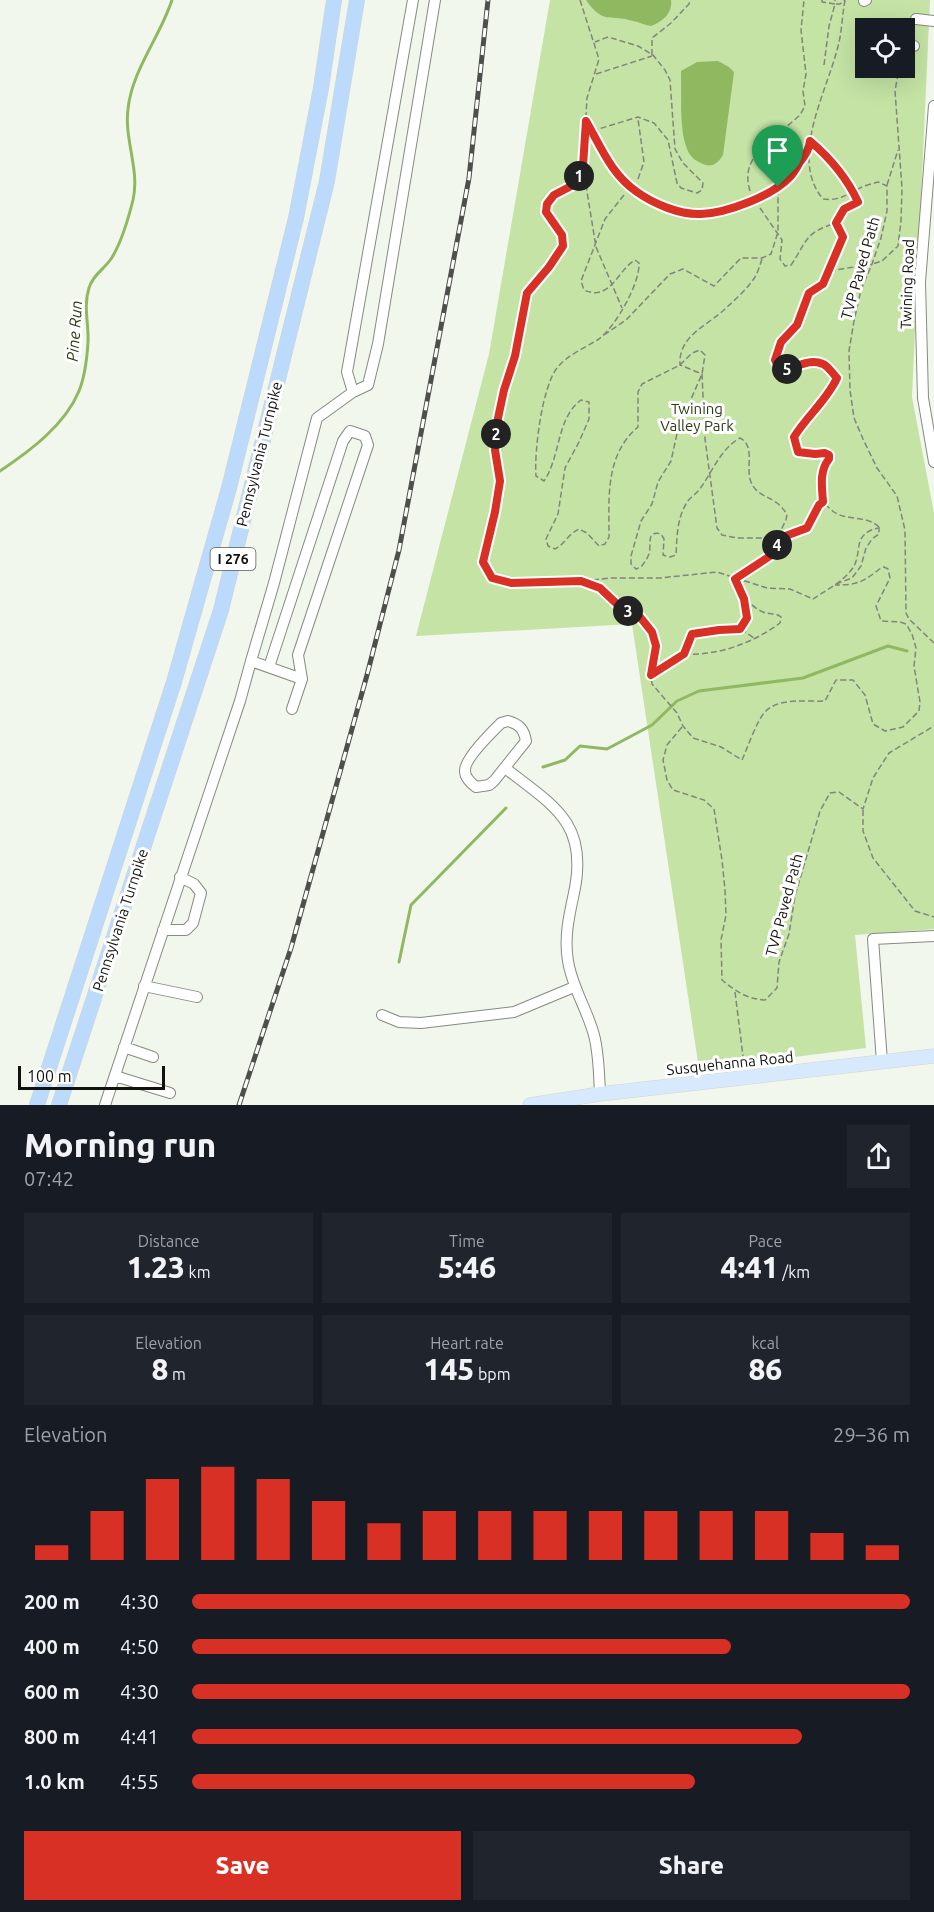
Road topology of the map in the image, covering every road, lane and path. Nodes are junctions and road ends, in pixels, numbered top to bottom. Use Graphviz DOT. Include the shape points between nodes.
graph roads {
  1 [pos="334,0"];
  2 [pos="357,0"];
  3 [pos="413,0"];
  4 [pos="435,0"];
  5 [pos="580,0"];
  6 [pos="690,0"];
  7 [pos="804,0"];
  8 [pos="822,0"];
  9 [pos="835,0"];
  10 [pos="845,0"];
  11 [pos="835,4"];
  12 [pos="916,19"];
  13 [pos="934,21"];
  14 [pos="595,42"];
  15 [pos="652,56"];
  16 [pos="824,64"];
  17 [pos="594,75"];
  18 [pos="897,78"];
  19 [pos="934,106"];
  20 [pos="638,117"];
  21 [pos="586,121"];
  22 [pos="592,131"];
  23 [pos="810,141"];
  24 [pos="767,144"];
  25 [pos="899,148"];
  26 [pos="809,149"];
  27 [pos="583,166"];
  28 [pos="638,179"];
  29 [pos="887,186"];
  30 [pos="778,187"];
  31 [pos="750,191"];
  32 [pos="854,192"];
  33 [pos="624,195"];
  34 [pos="760,208"];
  35 [pos="836,223"];
  36 [pos="778,232"];
  37 [pos="596,247"];
  38 [pos="762,258"];
  39 [pos="872,264"];
  40 [pos="830,270"];
  41 [pos="611,284"];
  42 [pos="623,309"];
  43 [pos="601,338"];
  44 [pos="680,364"];
  45 [pos="702,374"];
  46 [pos="353,392"];
  47 [pos="934,462"];
  48 [pos="710,474"];
  49 [pos="823,502"];
  50 [pos="879,527"];
  51 [pos="780,538"];
  52 [pos="735,579"];
  53 [pos="581,581"];
  54 [pos="835,585"];
  55 [pos="744,599"];
  56 [pos="740,629"];
  57 [pos="755,639"];
  58 [pos="934,643"];
  59 [pos="684,654"];
  60 [pos="251,661"];
  61 [pos="269,667"];
  62 [pos="651,675"];
  63 [pos="302,679"];
  64 [pos="292,709"];
  65 [pos="683,726"];
  66 [pos="934,726"];
  67 [pos="505,768"];
  68 [pos="863,809"];
  69 [pos="180,877"];
  70 [pos="934,917"];
  71 [pos="162,930"];
  72 [pos="934,936"];
  73 [pos="144,986"];
  74 [pos="574,987"];
  75 [pos="735,991"];
  76 [pos="198,996"];
  77 [pos="382,1014"];
  78 [pos="124,1047"];
  79 [pos="934,1056"];
  80 [pos="153,1057"];
  81 [pos="882,1062"];
  82 [pos="115,1076"];
  83 [pos="746,1077"];
  84 [pos="170,1093"];
  85 [pos="600,1094"];
  86 [pos="37,1105"];
  87 [pos="59,1105"];
  88 [pos="105,1105"];
  89 [pos="530,1105"];
  1 -- 86 [label="highway, Pennsylvania Turnpike / I 276" via="296,218 229,489 174,682"];
  2 -- 87 [label="highway, Pennsylvania Turnpike / I 276" via="327,181 221,610"];
  3 -- 46 [label="street" via="347,372"];
  4 -- 46 [label="street" via="378,344 368,385"];
  5 -- 14 [label="path"];
  6 -- 15 [label="path" via="652,38"];
  7 -- 24 [label="path" via="801,30 805,106"];
  8 -- 11 [label="path"];
  9 -- 11 [label="path"];
  10 -- 11 [label="path"];
  10 -- 23 [label="path" via="838,48"];
  11 -- 16 [label="path"];
  12 -- 13 [label="street"];
  14 -- 15 [label="path" via="608,37 638,46"];
  14 -- 17 [label="path" via="599,58"];
  15 -- 17 [label="path"];
  15 -- 20 [label="path" via="670,80 675,149 682,163 703,183 702,190 697,193 681,188 668,140 654,123"];
  17 -- 21 [label="path"];
  18 -- 25 [label="path"];
  19 -- 47 [label="street, Twining Road" via="920,282 923,398"];
  20 -- 22 [label="path"];
  20 -- 28 [label="path" via="644,162"];
  21 -- 22 [label="path"];
  21 -- 27 [label="path"];
  22 -- 30 [label="path" via="611,167 626,183 673,210 701,214 738,207"];
  23 -- 26 [label="path"];
  23 -- 32 [label="path" via="829,158"];
  24 -- 30 [label="path" via="766,163"];
  24 -- 31 [label="path" via="749,166"];
  25 -- 29 [label="path, TVP Paved Path"];
  25 -- 39 [label="path" via="902,188 898,246 882,261"];
  26 -- 30 [label="path"];
  26 -- 32 [label="path" via="815,189 823,199 846,197"];
  27 -- 37 [label="path"];
  27 -- 53 [label="path" via="577,183 554,195 547,204 546,212 562,235 563,246 527,293 498,418 495,450 500,481 483,562 492,578 511,583"];
  29 -- 32 [label="path" via="878,182"];
  29 -- 39 [label="path, TVP Paved Path" via="887,212"];
  30 -- 36 [label="path"];
  32 -- 35 [label="path" via="858,202 844,209"];
  33 -- 37 [label="path" via="605,219"];
  34 -- 36 [label="path"];
  35 -- 36 [label="path" via="820,228 806,239 791,265 785,266 780,259 782,240"];
  35 -- 40 [label="path" via="843,237"];
  36 -- 38 [label="path" via="771,254"];
  37 -- 41 [label="path"];
  37 -- 41 [label="path" via="581,281 584,290 607,290"];
  38 -- 43 [label="path" via="741,258 714,286 683,269 670,274 627,320"];
  38 -- 44 [label="path" via="756,276 725,309 694,331 684,346"];
  39 -- 40 [label="path"];
  39 -- 58 [label="path, TVP Paved Path" via="861,290 849,351 854,418 877,468 897,496 905,530 906,613"];
  40 -- 49 [label="path" via="823,284 809,293 797,325 781,342 775,360 779,368 785,369 809,361 824,364 837,378 794,437 798,452 829,455 822,480"];
  41 -- 42 [label="path"];
  41 -- 42 [label="path" via="627,264 635,260 639,263 640,272"];
  42 -- 43 [label="path"];
  43 -- 44 [label="path" via="556,368 545,394 535,462 536,476 544,481 556,455 563,424 574,405 581,400 589,402 589,419 565,468 558,514 546,539 548,546 555,549 579,529 599,546 605,544 609,537 612,469 626,437 638,427 638,392 642,384"];
  44 -- 45 [label="path"];
  44 -- 45 [label="path" via="700,350 705,355"];
  45 -- 48 [label="path"];
  45 -- 48 [label="path" via="678,429 671,461 641,521 631,556 636,569 648,556 650,538 657,532 664,539 663,555 676,555 677,526 686,502"];
  46 -- 60 [label="street" via="317,418"];
  48 -- 51 [label="path" via="717,528 722,535"];
  48 -- 51 [label="path" via="733,442 740,438 745,441 749,446 750,482 787,514"];
  49 -- 50 [label="path" via="835,513 867,520"];
  49 -- 51 [label="path" via="807,528"];
  50 -- 54 [label="path" via="862,536 853,568"];
  50 -- 54 [label="path" via="879,534 866,548 861,566 852,578"];
  51 -- 52 [label="path" via="773,554"];
  52 -- 53 [label="path" via="717,572"];
  52 -- 54 [label="path" via="767,588 790,589 813,598"];
  52 -- 55 [label="path"];
  53 -- 62 [label="path" via="600,588 619,606 640,617 652,632 656,646"];
  54 -- 65 [label="path" via="863,582 881,568 888,569 890,578 876,606 881,621 906,624 916,648 919,711 903,727 885,731 873,724 865,695 853,680 836,680 825,701 775,705 764,713 742,760 721,747 693,738"];
  55 -- 56 [label="path" via="747,618"];
  55 -- 57 [label="path" via="765,613 781,617 780,623"];
  56 -- 57 [label="path"];
  56 -- 59 [label="path" via="692,634"];
  57 -- 59 [label="path" via="700,655"];
  59 -- 62 [label="path"];
  60 -- 61 [label="street"];
  60 -- 69 [label="street"];
  61 -- 63 [label="street"];
  61 -- 63 [label="street" via="343,441 350,431 365,436 368,445 298,655"];
  62 -- 65 [label="path" via="652,684 677,712"];
  63 -- 64 [label="street"];
  65 -- 75 [label="path" via="667,745 663,760 673,789 704,800 714,809 726,915 721,940 722,980"];
  66 -- 68 [label="path" via="889,753 873,778"];
  67 -- 67 [label="street" via="526,741 522,728 508,722 496,728 466,763 464,771 470,783 481,787 489,785"];
  67 -- 74 [label="street" via="556,809 573,835 578,853 577,880 566,950"];
  68 -- 70 [label="path" via="863,831 873,858 915,911"];
  68 -- 75 [label="path, TVP Paved Path" via="839,792 830,794 820,811 795,896 789,934 779,962 777,988 765,1000"];
  69 -- 71 [label="street"];
  69 -- 71 [label="street" via="190,880 201,893 193,923 186,930"];
  71 -- 73 [label="street"];
  72 -- 81 [label="street" via="873,939"];
  73 -- 76 [label="street"];
  73 -- 78 [label="street"];
  74 -- 77 [label="street" via="514,1012 421,1023 399,1022"];
  74 -- 85 [label="street" via="594,1034"];
  75 -- 83 [label="path"];
  78 -- 80 [label="street"];
  78 -- 82 [label="street"];
  79 -- 81 [label="main road, Susquehanna Road"];
  81 -- 83 [label="main road, Susquehanna Road"];
  82 -- 84 [label="street"];
  82 -- 88 [label="street"];
  83 -- 85 [label="main road, Susquehanna Road"];
  85 -- 89 [label="main road, Susquehanna Road"];
}
